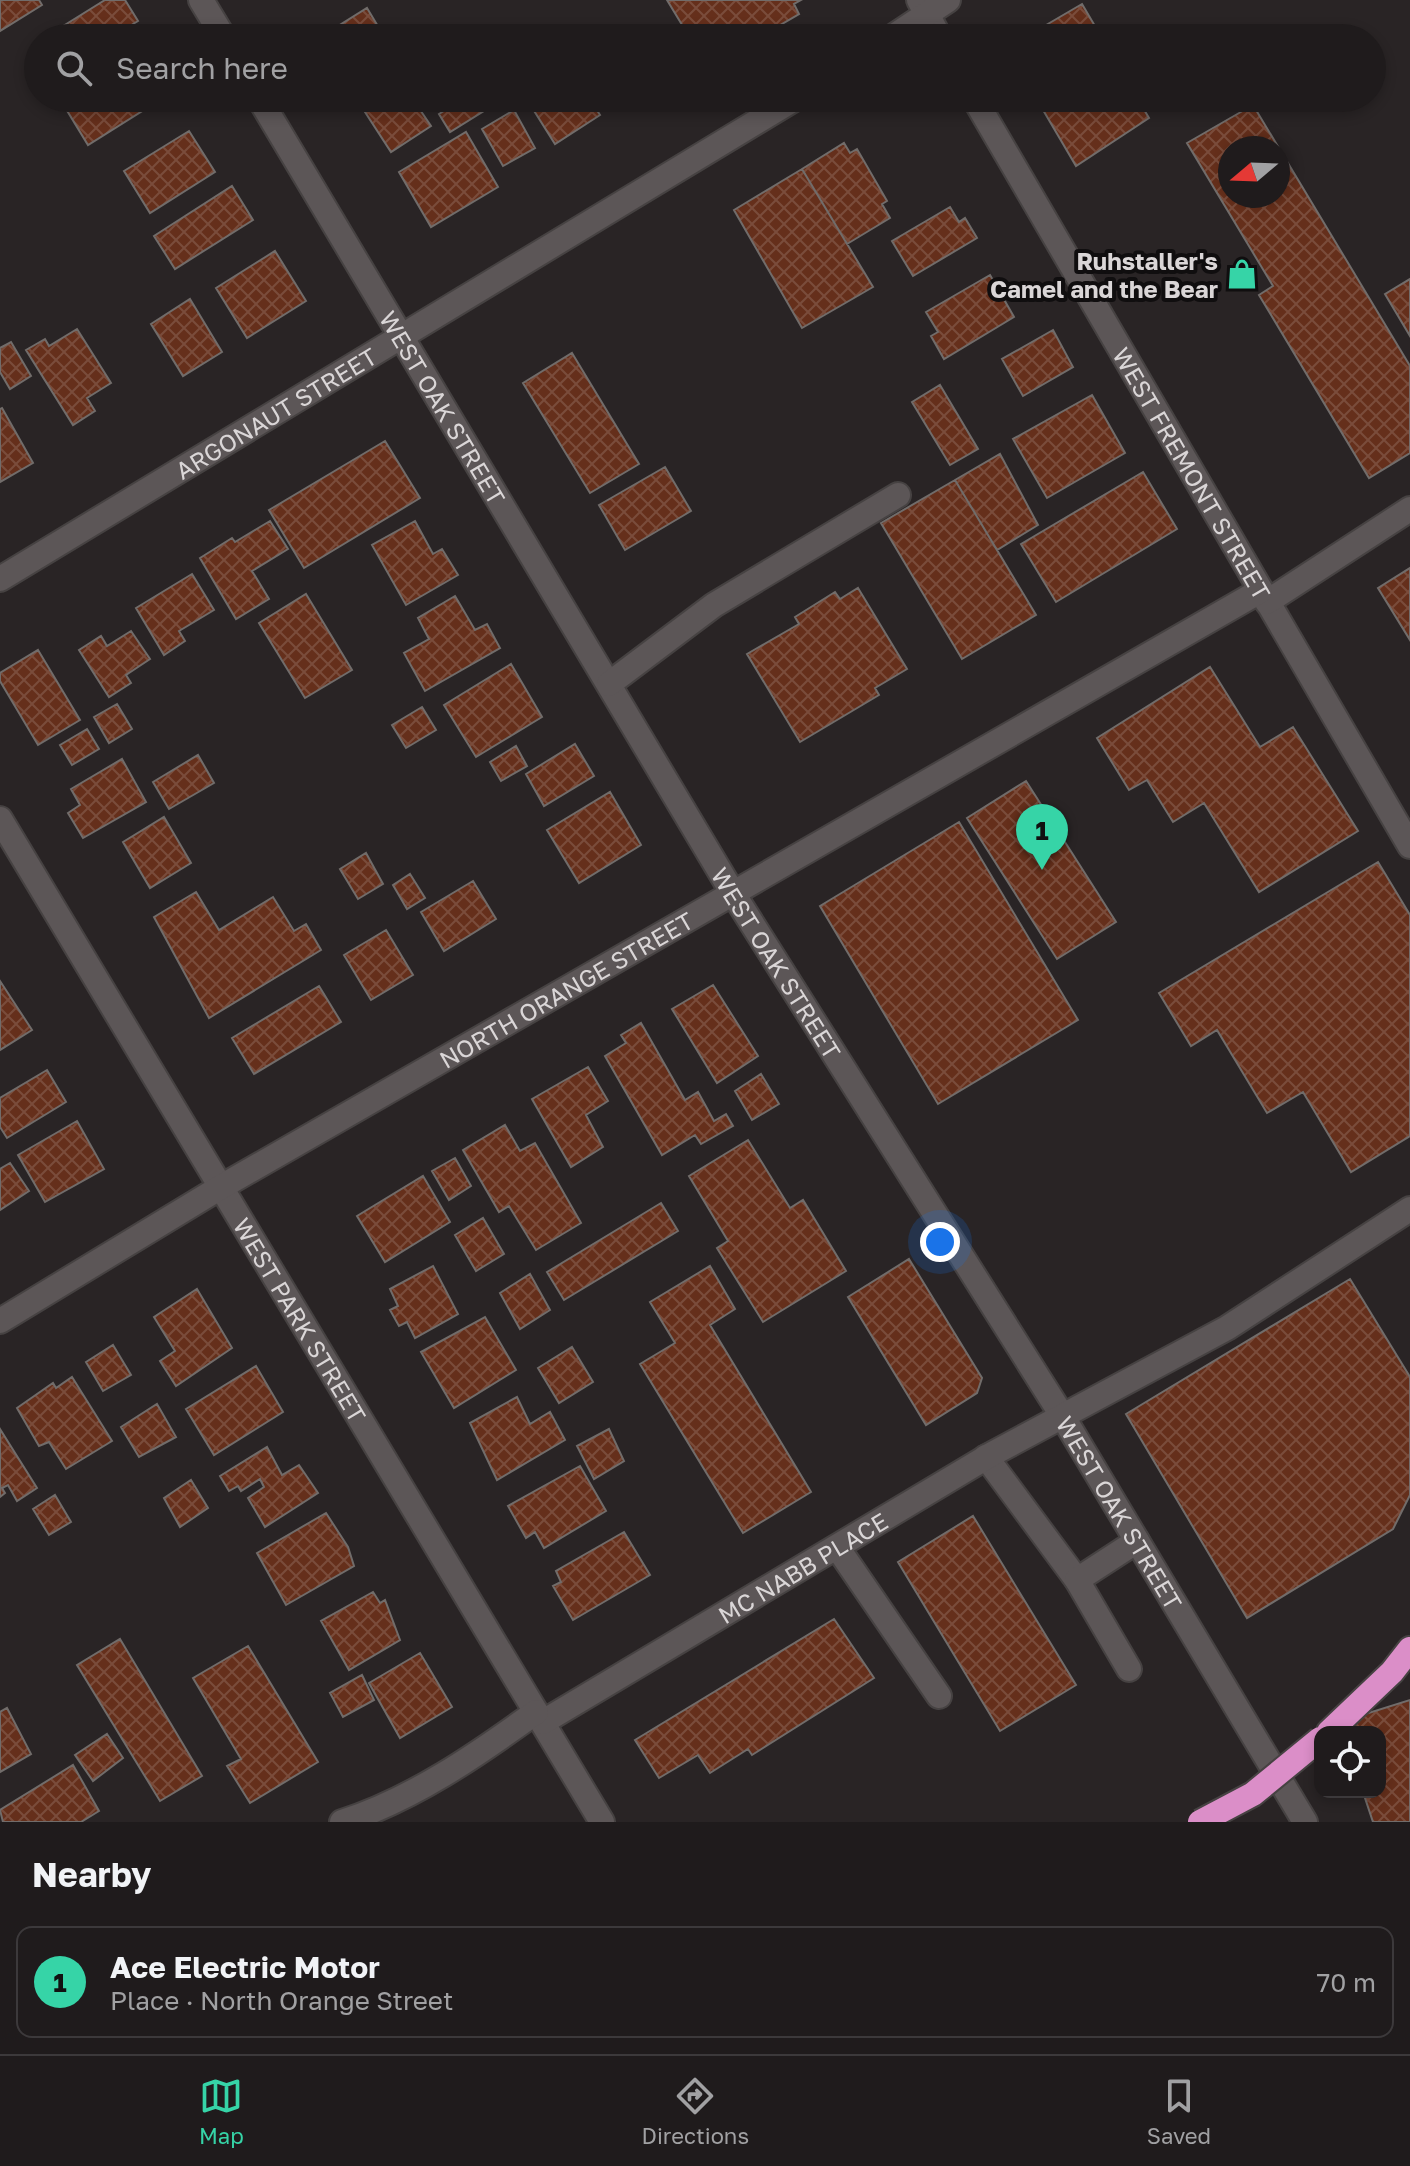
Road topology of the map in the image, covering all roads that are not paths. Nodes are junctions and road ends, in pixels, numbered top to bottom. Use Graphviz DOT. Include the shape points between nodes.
graph roads {
  1 [pos="201,0"];
  2 [pos="948,0"];
  3 [pos="922,6"];
  4 [pos="216,24"];
  5 [pos="905,24"];
  6 [pos="932,24"];
  7 [pos="267,112"];
  8 [pos="773,112"];
  9 [pos="982,112"];
  10 [pos="402,337"];
  11 [pos="898,495"];
  12 [pos="1410,509"];
  13 [pos="0,579"];
  14 [pos="1264,596"];
  15 [pos="609,684"];
  16 [pos="0,819"];
  17 [pos="1410,846"];
  18 [pos="734,895"];
  19 [pos="221,1187"];
  20 [pos="1410,1209"];
  21 [pos="0,1321"];
  22 [pos="1063,1417"];
  23 [pos="986,1457"];
  24 [pos="1137,1541"];
  25 [pos="837,1547"];
  26 [pos="1077,1580"];
  27 [pos="1410,1649"];
  28 [pos="1129,1669"];
  29 [pos="939,1696"];
  30 [pos="540,1717"];
  31 [pos="1335,1726"];
  32 [pos="1314,1744"];
  33 [pos="342,1822"];
  34 [pos="602,1822"];
  35 [pos="1200,1822"];
  36 [pos="1305,1822"];
  1 -- 4 [label="street"];
  2 -- 3 [label="street"];
  3 -- 5 [label="street"];
  3 -- 6 [label="street"];
  7 -- 10 [label="street, WEST OAK STREET"];
  8 -- 10 [label="street, ARGONAUT STREET"];
  9 -- 14 [label="street, WEST FREMONT STREET"];
  10 -- 13 [label="street, ARGONAUT STREET"];
  10 -- 15 [label="street, WEST OAK STREET"];
  11 -- 15 [label="street" via="714,605"];
  12 -- 14 [label="street, NORTH ORANGE STREET"];
  14 -- 17 [label="street, WEST FREMONT STREET"];
  14 -- 18 [label="street, NORTH ORANGE STREET"];
  15 -- 18 [label="street, WEST OAK STREET"];
  16 -- 19 [label="street, WEST PARK STREET"];
  18 -- 19 [label="street, NORTH ORANGE STREET"];
  18 -- 22 [label="street, WEST OAK STREET"];
  19 -- 21 [label="street, NORTH ORANGE STREET"];
  19 -- 30 [label="street, WEST PARK STREET"];
  20 -- 22 [label="street, MC NABB PLACE" via="1227,1328"];
  22 -- 23 [label="street, MC NABB PLACE"];
  22 -- 24 [label="street, WEST OAK STREET"];
  23 -- 25 [label="street, MC NABB PLACE"];
  23 -- 26 [label="street"];
  24 -- 26 [label="street"];
  24 -- 36 [label="street, WEST OAK STREET"];
  25 -- 29 [label="street"];
  25 -- 30 [label="street, MC NABB PLACE"];
  26 -- 28 [label="street"];
  27 -- 31 [label="highway"];
  30 -- 33 [label="street, MC NABB PLACE" via="392,1801"];
  30 -- 34 [label="street, WEST PARK STREET"];
  32 -- 35 [label="highway, bridge" via="1253,1794"];
}
